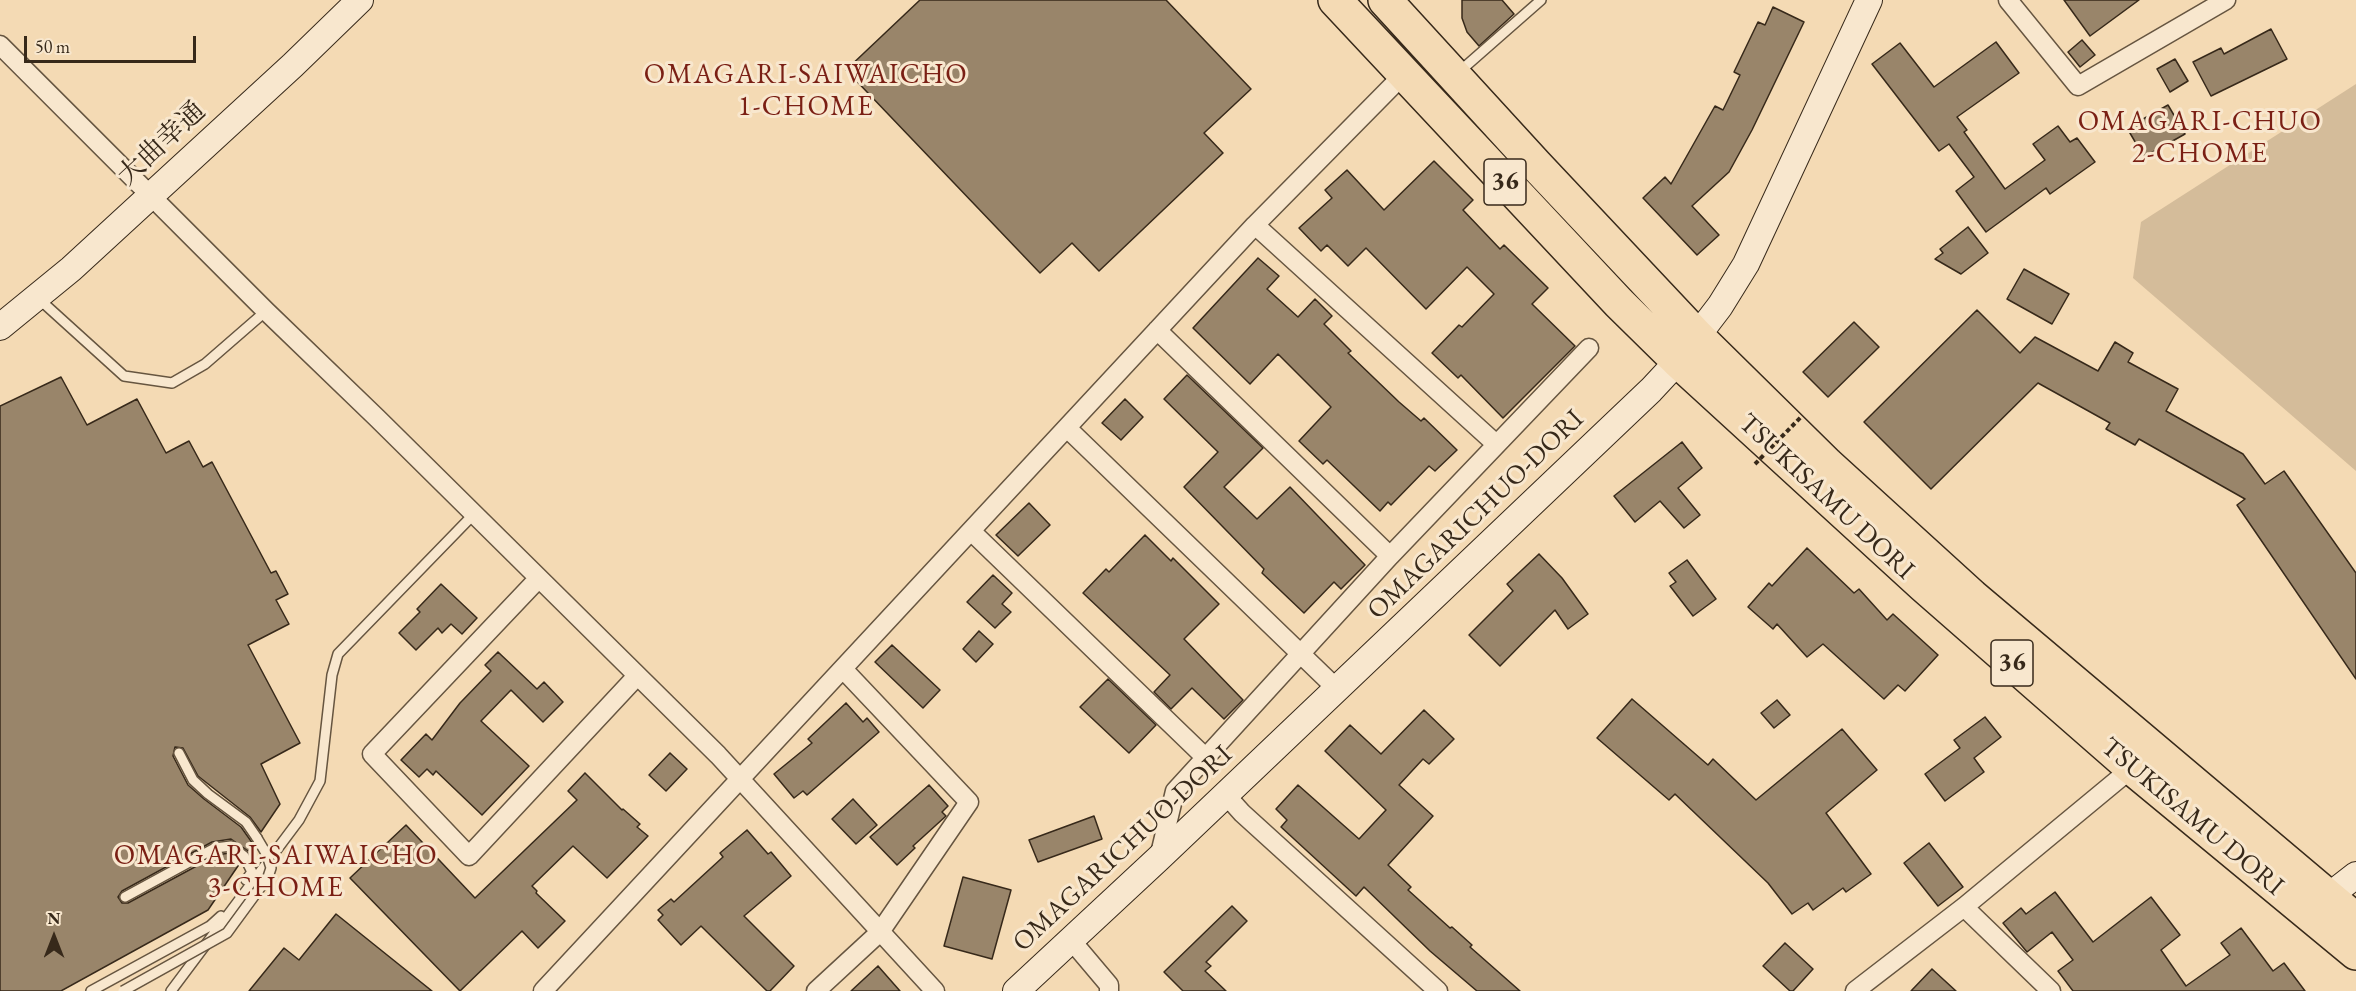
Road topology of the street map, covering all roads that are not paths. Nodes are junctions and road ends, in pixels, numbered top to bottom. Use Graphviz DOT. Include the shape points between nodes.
graph roads {
  1 [pos="360,0"];
  2 [pos="1335,0"];
  3 [pos="1385,0"];
  4 [pos="1541,0"];
  5 [pos="1869,0"];
  6 [pos="2008,0"];
  7 [pos="2226,0"];
  8 [pos="0,45"];
  9 [pos="1404,74"];
  10 [pos="1455,76"];
  11 [pos="151,195"];
  12 [pos="1255,225"];
  13 [pos="37,297"];
  14 [pos="266,311"];
  15 [pos="0,327"];
  16 [pos="1157,330"];
  17 [pos="1589,348"];
  18 [pos="1688,349"];
  19 [pos="1067,428"];
  20 [pos="1496,444"];
  21 [pos="474,513"];
  22 [pos="971,531"];
  23 [pos="1390,556"];
  24 [pos="539,578"];
  25 [pos="1300,654"];
  26 [pos="843,669"];
  27 [pos="638,676"];
  28 [pos="1337,689"];
  29 [pos="179,753"];
  30 [pos="1206,758"];
  31 [pos="2132,768"];
  32 [pos="741,780"];
  33 [pos="1225,794"];
  34 [pos="1159,858"];
  35 [pos="2356,875"];
  36 [pos="125,897"];
  37 [pos="1964,907"];
  38 [pos="2319,907"];
  39 [pos="2356,920"];
  40 [pos="880,932"];
  41 [pos="1071,940"];
  42 [pos="2356,953"];
  43 [pos="552,988"];
  44 [pos="91,991"];
  45 [pos="123,991"];
  46 [pos="171,991"];
  47 [pos="816,991"];
  48 [pos="935,991"];
  49 [pos="1016,991"];
  50 [pos="1109,991"];
  51 [pos="1438,991"];
  52 [pos="1855,991"];
  53 [pos="2051,991"];
  1 -- 11 [label="main road, 大曲幸通"];
  2 -- 9 [label="highway, TSUKISAMU DORI / 36"];
  3 -- 10 [label="highway, TSUKISAMU DORI / 36"];
  4 -- 10 [label="lane"];
  5 -- 18 [label="main road, OMAGARICHUO-DORI" via="1746,264"];
  6 -- 7 [label="street" via="2078,86"];
  8 -- 11 [label="street"];
  9 -- 12 [label="street"];
  9 -- 18 [label="highway, TSUKISAMU DORI / 36" via="1619,303"];
  10 -- 18 [label="highway, TSUKISAMU DORI / 36"];
  11 -- 13 [label="main road, 大曲幸通"];
  11 -- 14 [label="street"];
  12 -- 16 [label="street"];
  12 -- 20 [label="street"];
  13 -- 14 [label="lane" via="124,376 172,383 205,364"];
  13 -- 15 [label="main road, 大曲幸通"];
  14 -- 21 [label="street"];
  16 -- 19 [label="street"];
  16 -- 23 [label="street"];
  17 -- 20 [label="street"];
  18 -- 28 [label="main road, OMAGARICHUO-DORI" via="1651,390"];
  18 -- 31 [label="highway, TSUKISAMU DORI / 36" via="1924,586"];
  18 -- 38 [label="highway, TSUKISAMU DORI / 36" via="1827,465"];
  19 -- 22 [label="street"];
  19 -- 25 [label="street"];
  20 -- 23 [label="street"];
  21 -- 24 [label="street"];
  21 -- 46 [label="lane" via="338,654 320,781 299,820"];
  22 -- 26 [label="street"];
  22 -- 30 [label="street"];
  23 -- 25 [label="street"];
  24 -- 27 [label="street"];
  24 -- 27 [label="street" via="372,754 469,856"];
  25 -- 28 [label="street"];
  25 -- 30 [label="street"];
  26 -- 32 [label="street"];
  26 -- 40 [label="street" via="969,802"];
  27 -- 32 [label="street"];
  28 -- 33 [label="main road, OMAGARICHUO-DORI"];
  29 -- 45 [label="lane, bridge" via="193,780 246,822 271,868 227,933"];
  30 -- 34 [label="street" via="1175,791"];
  31 -- 37 [label="street"];
  31 -- 38 [label="highway, TSUKISAMU DORI / 36"];
  32 -- 40 [label="street"];
  32 -- 43 [label="street"];
  33 -- 34 [label="main road, OMAGARICHUO-DORI"];
  33 -- 51 [label="street"];
  34 -- 41 [label="main road, OMAGARICHUO-DORI"];
  35 -- 38 [label="main road"];
  36 -- 44 [label="lane" via="215,848 231,846 244,856 252,872 217,921"];
  37 -- 52 [label="street"];
  37 -- 53 [label="street"];
  38 -- 39 [label="highway, TSUKISAMU DORI / 36"];
  38 -- 42 [label="highway, TSUKISAMU DORI / 36"];
  40 -- 47 [label="street"];
  40 -- 48 [label="street"];
  41 -- 49 [label="main road, OMAGARICHUO-DORI"];
  41 -- 50 [label="street" via="1109,985"];
}
